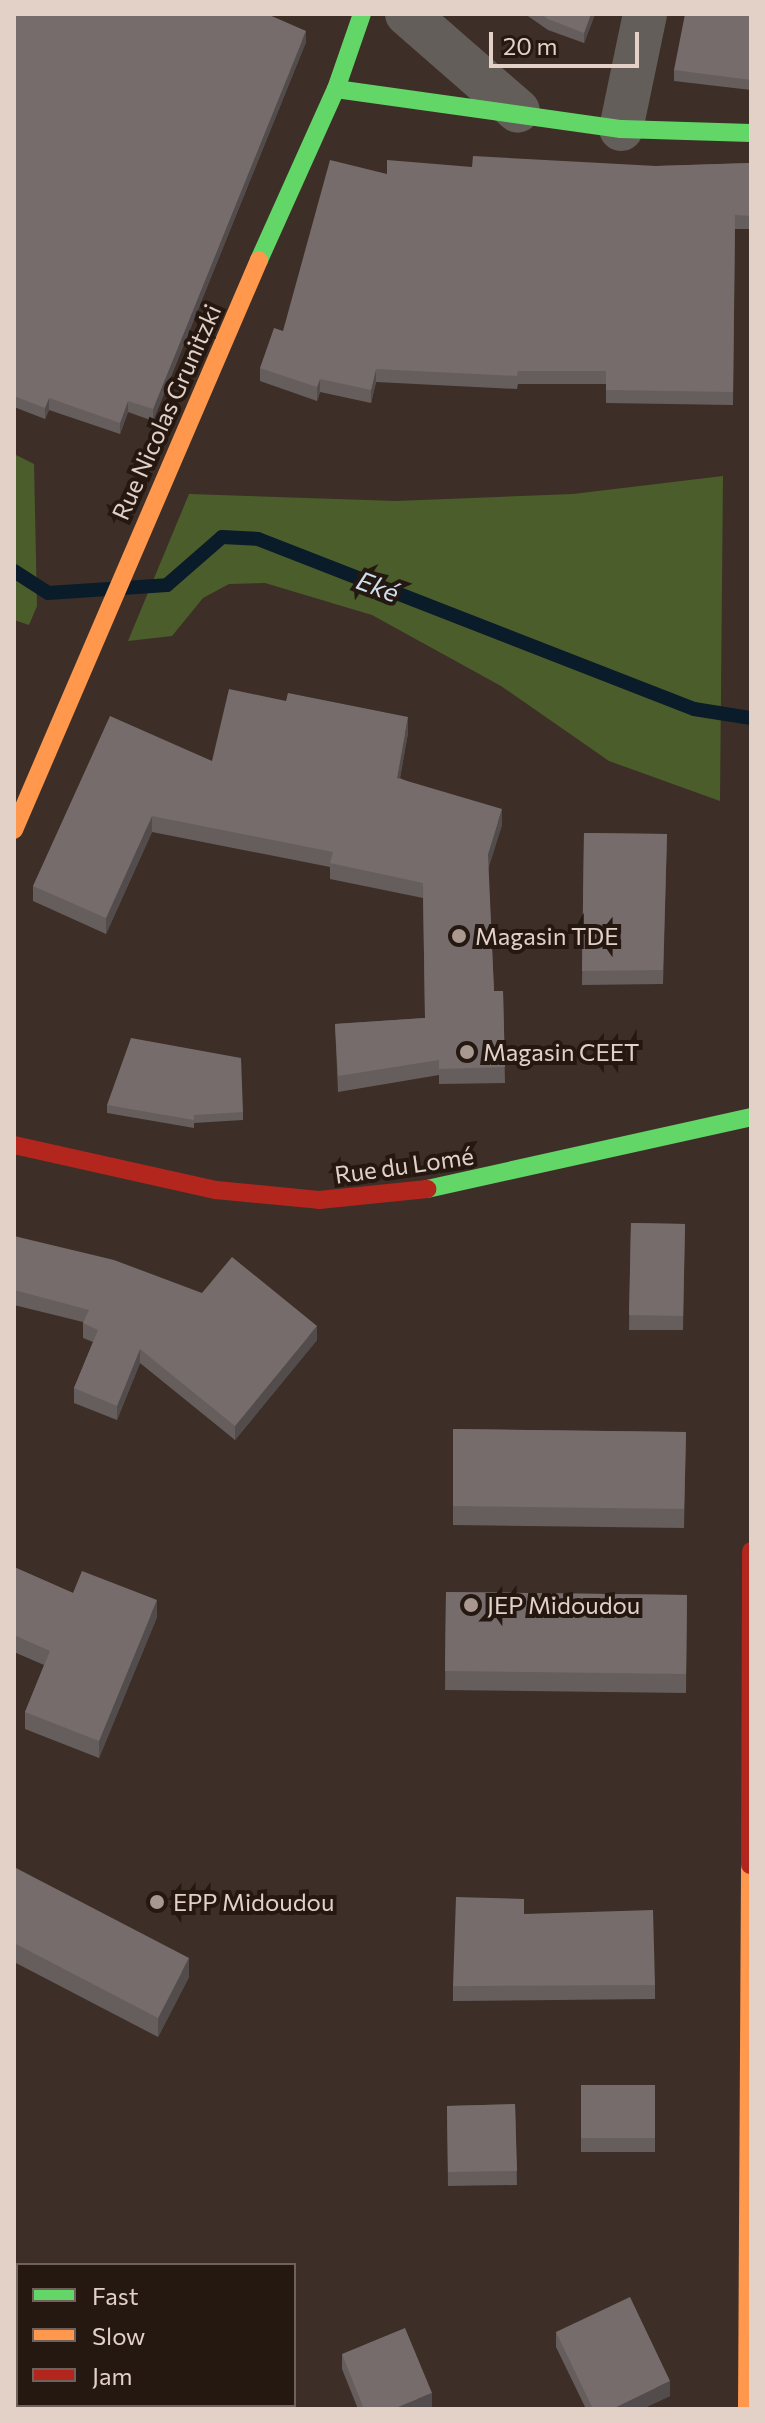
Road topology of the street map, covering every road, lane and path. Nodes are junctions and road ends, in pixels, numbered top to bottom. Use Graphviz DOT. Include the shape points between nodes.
graph roads {
  1 [pos="362,14"];
  2 [pos="407,14"];
  3 [pos="645,14"];
  4 [pos="336,89"];
  5 [pos="518,111"];
  6 [pos="621,129"];
  7 [pos="751,133"];
  8 [pos="14,830"];
  9 [pos="751,1117"];
  10 [pos="14,1145"];
  11 [pos="751,1551"];
  12 [pos="747,2409"];
  1 -- 4 [label="street, Rue Nicolas Grunitzki"];
  2 -- 5 [label="street"];
  3 -- 6 [label="street"];
  4 -- 5 [label="street"];
  4 -- 8 [label="street, Rue Nicolas Grunitzki"];
  5 -- 6 [label="street"];
  6 -- 7 [label="street"];
  9 -- 10 [label="street, Rue du Lomé" via="445,1187 319,1200 158,1179"];
  11 -- 12 [label="street"];
}
